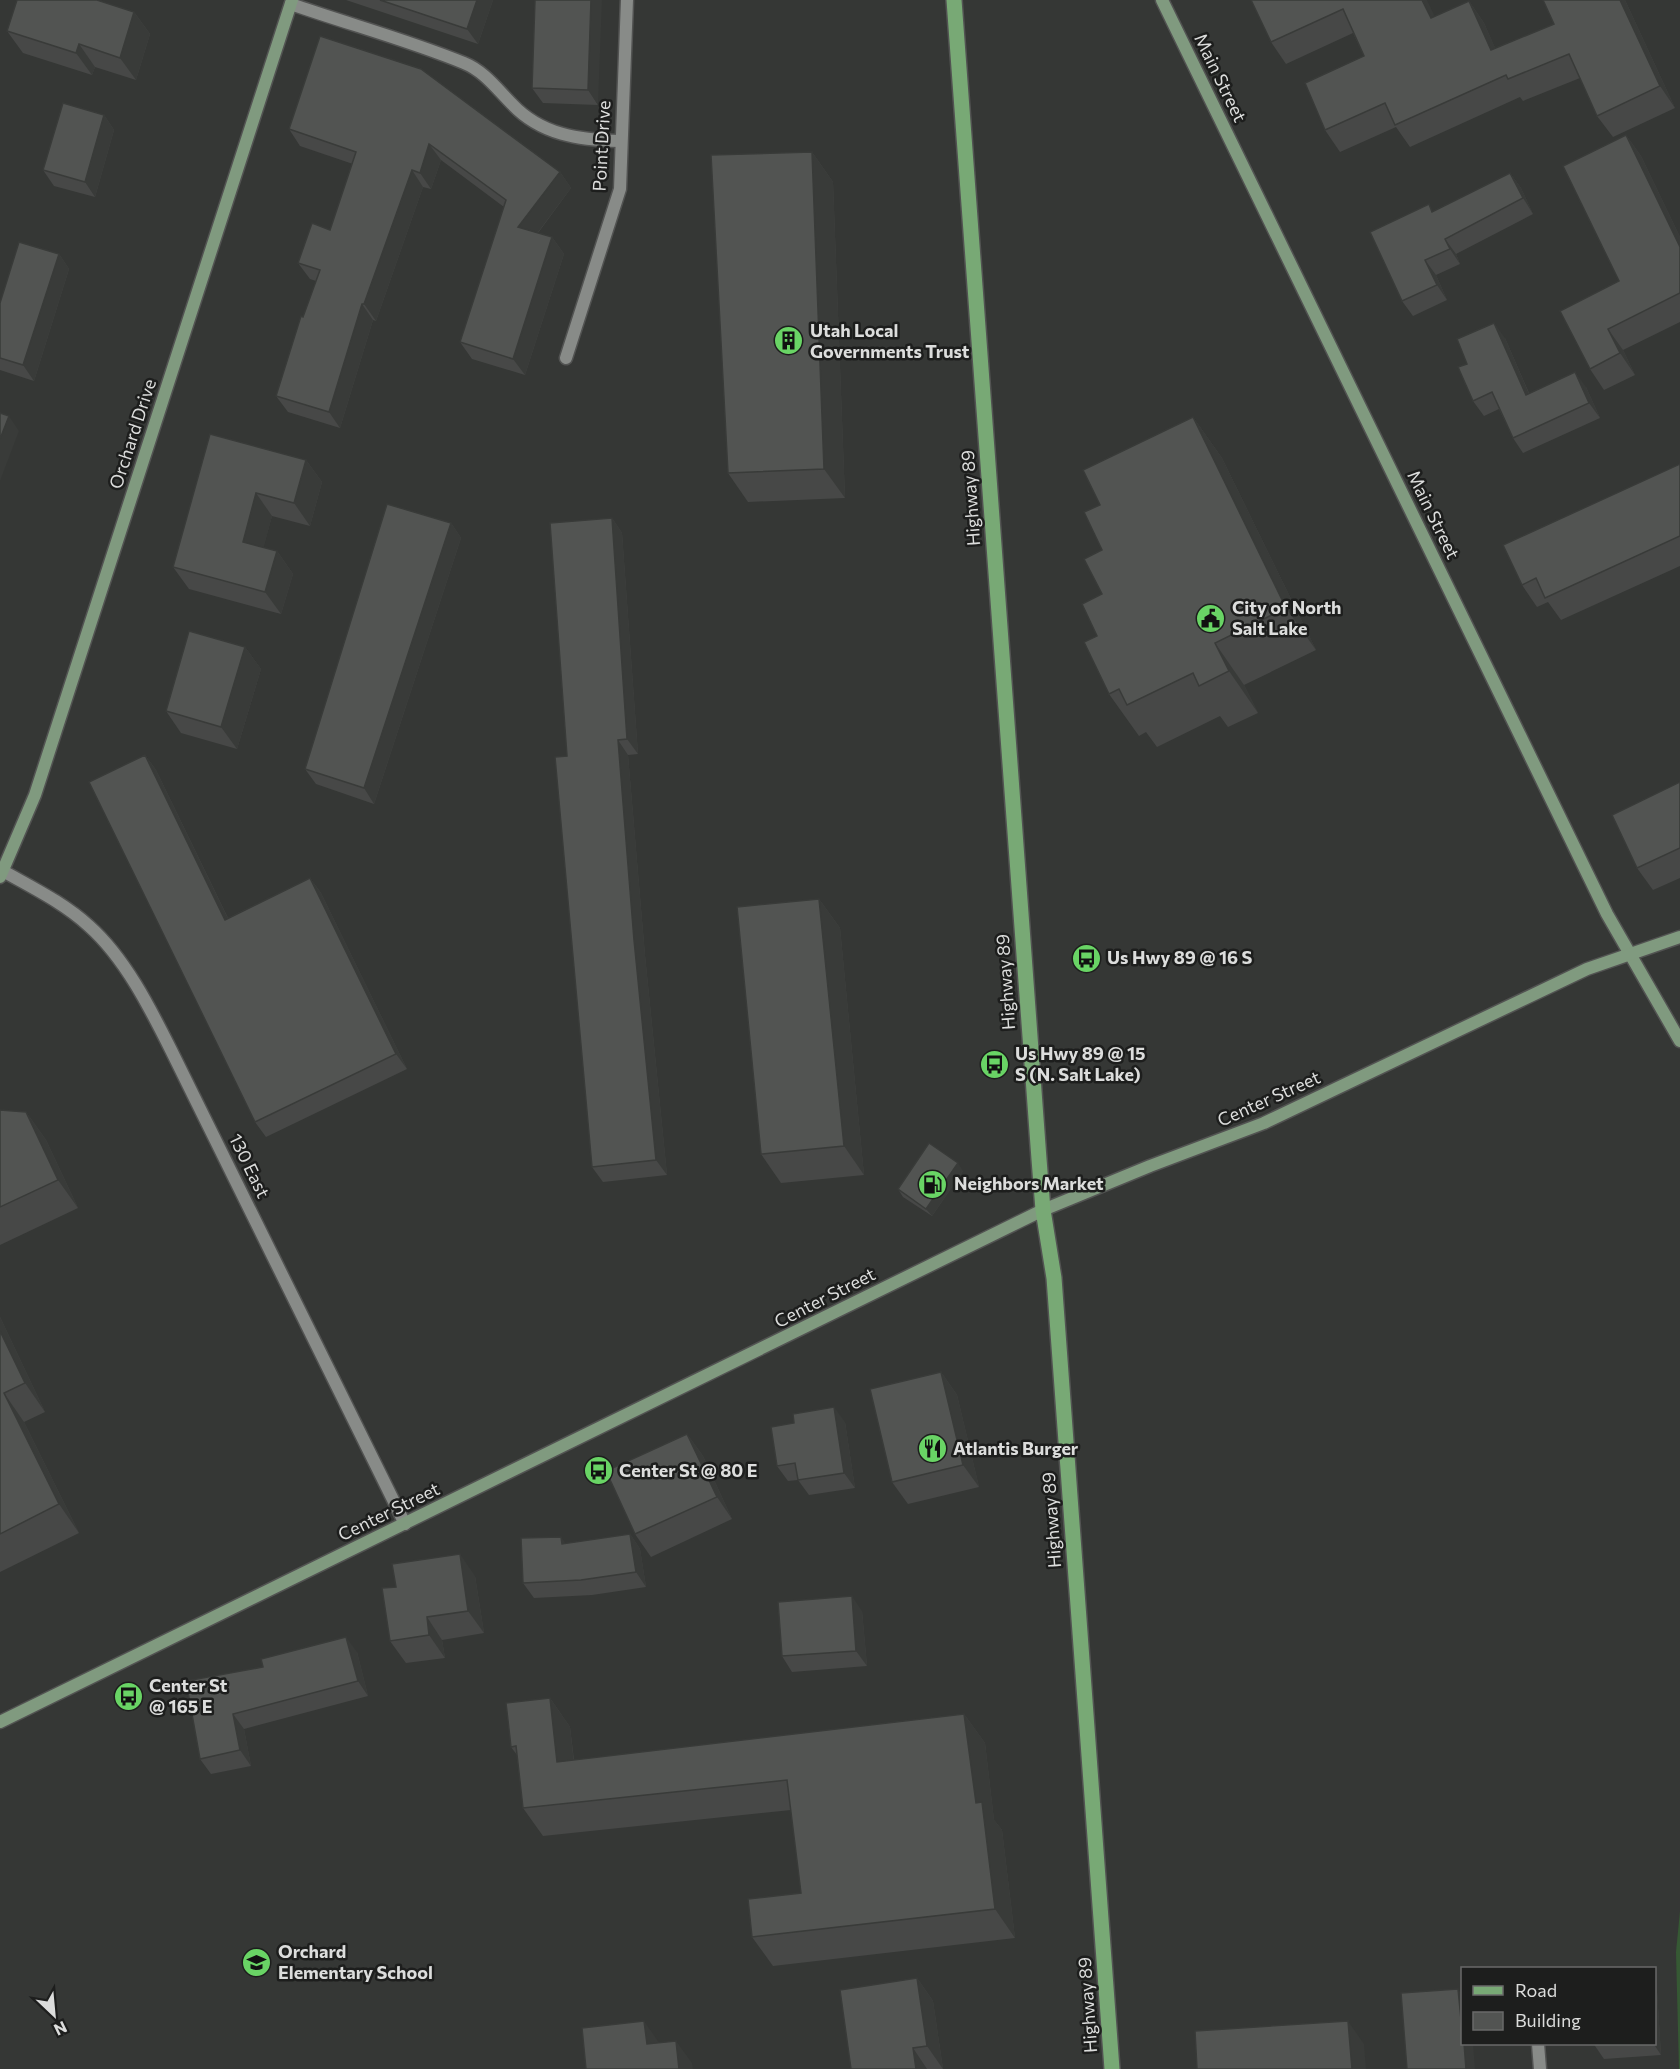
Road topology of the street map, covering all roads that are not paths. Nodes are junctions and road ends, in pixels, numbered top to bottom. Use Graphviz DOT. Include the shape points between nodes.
graph roads {
  1 [pos="627,0"];
  2 [pos="954,0"];
  3 [pos="1162,0"];
  4 [pos="292,2"];
  5 [pos="620,141"];
  6 [pos="566,358"];
  7 [pos="2,874"];
  8 [pos="1680,937"];
  9 [pos="1630,954"];
  10 [pos="1680,1041"];
  11 [pos="1043,1210"];
  12 [pos="405,1524"];
  13 [pos="0,1722"];
  14 [pos="1538,2045"];
  15 [pos="1112,2069"];
  16 [pos="1540,2069"];
  1 -- 5 [label="street, Point Drive"];
  2 -- 11 [label="main road, Highway 89"];
  3 -- 9 [label="main road, Main Street" via="1607,914"];
  4 -- 5 [label="street" via="465,63 485,76 538,126 583,138"];
  4 -- 7 [label="main road, Orchard Drive" via="38,785"];
  5 -- 6 [label="street, Point Drive" via="620,189"];
  7 -- 12 [label="street, 130 East" via="58,902 91,927 141,996"];
  8 -- 9 [label="main road, Center Street"];
  9 -- 10 [label="main road, Main Street"];
  9 -- 11 [label="main road, Center Street" via="1587,969 1264,1124"];
  11 -- 12 [label="main road, Center Street"];
  11 -- 15 [label="main road, Highway 89" via="1054,1278"];
  12 -- 13 [label="main road, Center Street"];
  14 -- 16 [label="street"];
}
